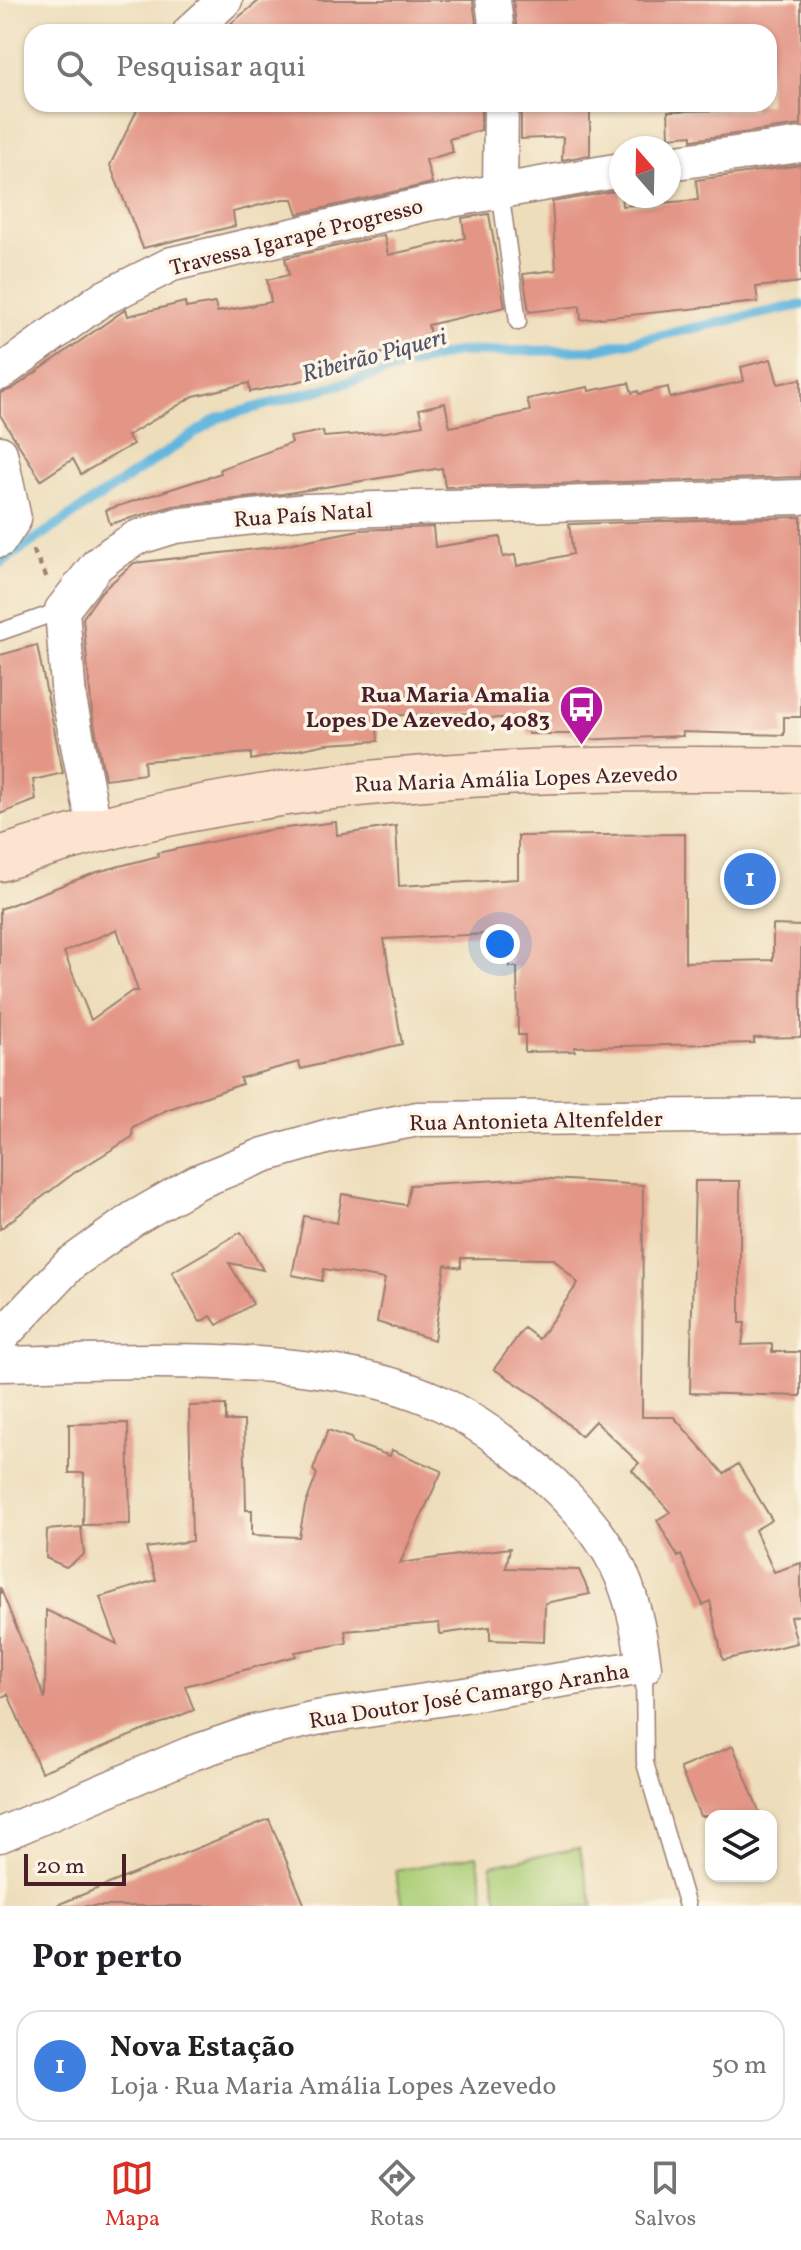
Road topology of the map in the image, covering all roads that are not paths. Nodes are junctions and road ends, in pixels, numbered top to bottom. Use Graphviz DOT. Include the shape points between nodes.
graph roads {
  1 [pos="225,0"];
  2 [pos="493,0"];
  3 [pos="199,24"];
  4 [pos="496,24"];
  5 [pos="501,112"];
  6 [pos="801,145"];
  7 [pos="681,161"];
  8 [pos="609,172"];
  9 [pos="500,190"];
  10 [pos="518,322"];
  11 [pos="0,373"];
  12 [pos="0,453"];
  13 [pos="801,497"];
  14 [pos="15,534"];
  15 [pos="56,598"];
  16 [pos="0,632"];
  17 [pos="801,770"];
  18 [pos="95,830"];
  19 [pos="0,859"];
  20 [pos="801,1115"];
  21 [pos="0,1338"];
  22 [pos="0,1364"];
  23 [pos="644,1667"];
  24 [pos="0,1835"];
  25 [pos="687,1906"];
  1 -- 3 [label="street"];
  2 -- 4 [label="street"];
  5 -- 9 [label="street"];
  6 -- 7 [label="street"];
  8 -- 9 [label="street, Travessa Igarapé Progresso"];
  9 -- 10 [label="lane"];
  9 -- 11 [label="street, Travessa Igarapé Progresso" via="172,264 100,300"];
  12 -- 14 [label="street"];
  13 -- 15 [label="street, Rua País Natal" via="306,511 175,526 136,538 72,593"];
  15 -- 16 [label="lane"];
  15 -- 18 [label="street"];
  17 -- 18 [label="main road, Rua Maria Amália Lopes Azevedo" via="426,777 262,797"];
  18 -- 19 [label="main road, Rua Maria Amália Lopes Azevedo"];
  20 -- 21 [label="street, Rua Antonieta Altenfelder" via="418,1119 292,1147 197,1182 133,1219 70,1264"];
  22 -- 23 [label="street, Rua Doutor José Camargo Aranha" via="265,1365 375,1380 443,1405 525,1458 581,1511 619,1563 639,1622"];
  23 -- 24 [label="street, Rua Doutor José Camargo Aranha" via="254,1732"];
  23 -- 25 [label="lane" via="645,1763"];
}
